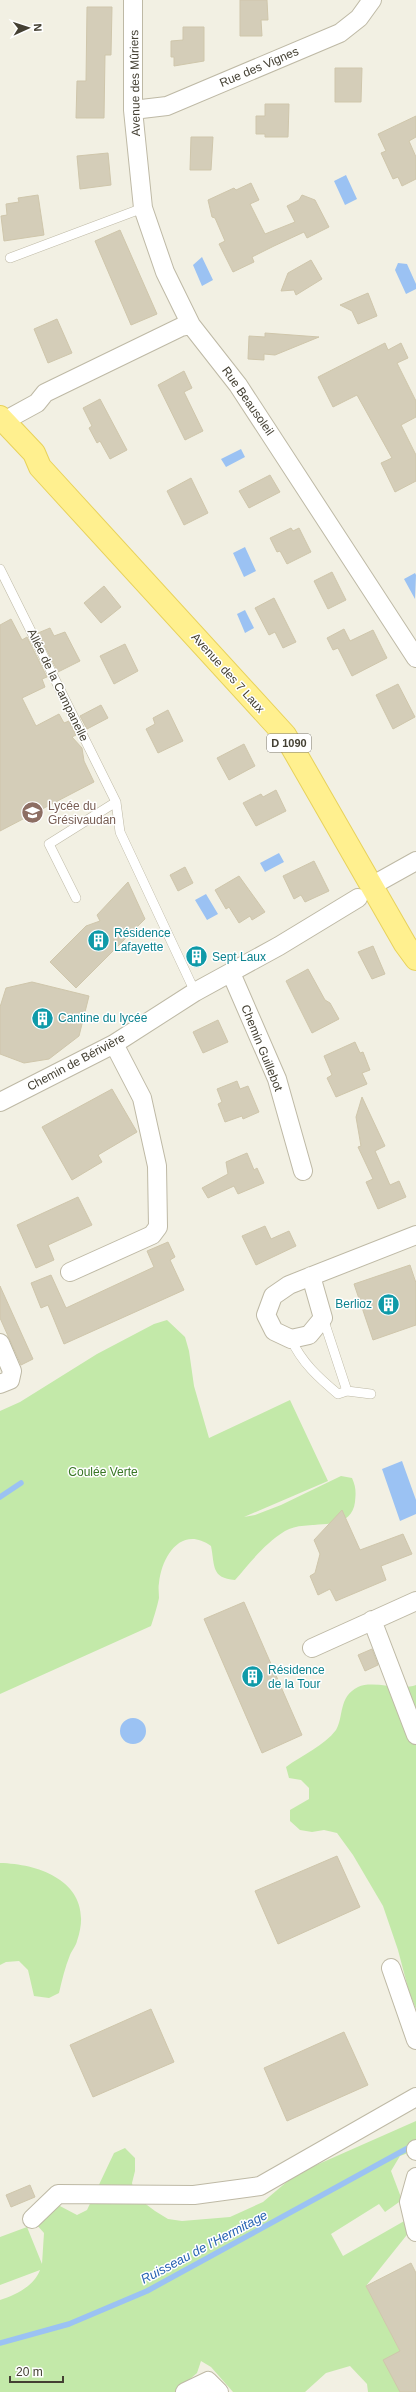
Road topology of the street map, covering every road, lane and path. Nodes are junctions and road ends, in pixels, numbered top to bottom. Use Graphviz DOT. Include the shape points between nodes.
graph roads {
  1 [pos="133,0"];
  2 [pos="372,0"];
  3 [pos="133,110"];
  4 [pos="143,208"];
  5 [pos="10,258"];
  6 [pos="190,325"];
  7 [pos="2,424"];
  8 [pos="0,569"];
  9 [pos="416,658"];
  10 [pos="116,802"];
  11 [pos="416,861"];
  12 [pos="365,891"];
  13 [pos="76,898"];
  14 [pos="416,959"];
  15 [pos="231,973"];
  16 [pos="195,992"];
  17 [pos="114,1044"];
  18 [pos="0,1102"];
  19 [pos="303,1171"];
  20 [pos="416,1235"];
  21 [pos="70,1272"];
  22 [pos="311,1276"];
  23 [pos="323,1318"];
  24 [pos="291,1339"];
  25 [pos="0,1343"];
  26 [pos="0,1384"];
  27 [pos="347,1391"];
  28 [pos="372,1394"];
  29 [pos="416,1601"];
  30 [pos="372,1620"];
  31 [pos="312,1648"];
  32 [pos="416,1735"];
  33 [pos="391,1968"];
  34 [pos="416,2040"];
  35 [pos="416,2098"];
  36 [pos="416,2177"];
  37 [pos="32,2219"];
  38 [pos="416,2232"];
  39 [pos="185,2392"];
  40 [pos="219,2392"];
  1 -- 3 [label="street, Avenue des Mûriers"];
  2 -- 3 [label="street, Rue des Vignes" via="359,18 340,33 167,106"];
  3 -- 4 [label="street, Avenue des Mûriers"];
  4 -- 5 [label="lane"];
  4 -- 6 [label="street, Avenue des Mûriers" via="165,272"];
  6 -- 7 [label="street" via="174,330 45,393 37,403"];
  6 -- 9 [label="street, Rue Beausoleil" via="242,392"];
  7 -- 12 [label="main road, Avenue des 7 Laux / D 1090" via="27,460 40,467 285,735"];
  8 -- 10 [label="lane, Allée de la Campanelle"];
  10 -- 13 [label="lane" via="49,844"];
  10 -- 16 [label="lane, Allée de la Campanelle" via="120,832"];
  11 -- 12 [label="street, Chemin de Bérivière"];
  12 -- 14 [label="main road, Avenue des 7 Laux / D 1090"];
  12 -- 15 [label="street, Chemin de Bérivière"];
  15 -- 16 [label="street, Chemin de Bérivière"];
  15 -- 19 [label="street, Chemin Guillebot" via="277,1079"];
  16 -- 17 [label="street, Chemin de Bérivière"];
  17 -- 18 [label="street, Chemin de Bérivière"];
  17 -- 21 [label="street" via="142,1098 157,1166 158,1227 152,1235"];
  20 -- 22 [label="street"];
  22 -- 23 [label="street"];
  22 -- 24 [label="street" via="289,1285 273,1296 266,1316 274,1331"];
  23 -- 24 [label="street" via="309,1335"];
  23 -- 27 [label="lane"];
  24 -- 27 [label="lane" via="297,1353 315,1374 338,1394"];
  25 -- 26 [label="street" via="12,1370 10,1380"];
  27 -- 28 [label="lane"];
  29 -- 30 [label="street"];
  30 -- 31 [label="street"];
  30 -- 32 [label="street"];
  33 -- 34 [label="street"];
  35 -- 37 [label="street" via="260,2186 194,2194 58,2194"];
  36 -- 38 [label="street" via="409,2202"];
  39 -- 40 [label="street" via="208,2381"];
}
